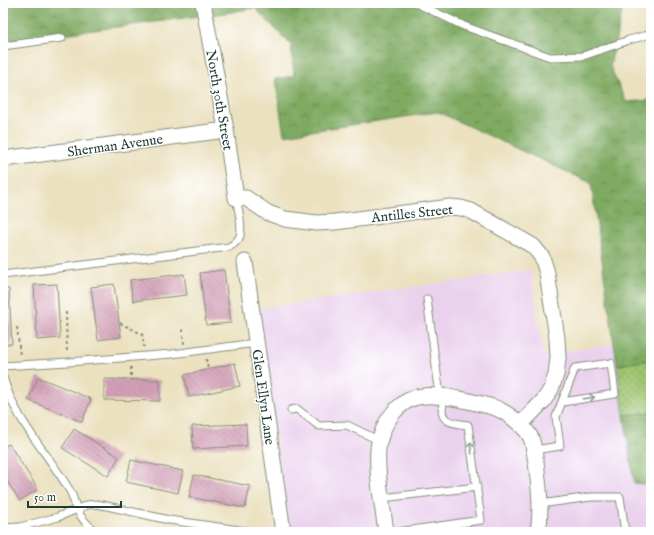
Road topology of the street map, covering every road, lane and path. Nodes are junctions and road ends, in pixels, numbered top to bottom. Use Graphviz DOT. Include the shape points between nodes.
graph roads {
  1 [pos="203,3"];
  2 [pos="416,3"];
  3 [pos="651,34"];
  4 [pos="62,38"];
  5 [pos="3,46"];
  6 [pos="226,130"];
  7 [pos="3,159"];
  8 [pos="236,198"];
  9 [pos="245,262"];
  10 [pos="3,275"];
  11 [pos="427,299"];
  12 [pos="66,312"];
  13 [pos="120,323"];
  14 [pos="17,327"];
  15 [pos="183,329"];
  16 [pos="256,343"];
  17 [pos="185,352"];
  18 [pos="146,356"];
  19 [pos="68,362"];
  20 [pos="3,366"];
  21 [pos="20,366"];
  22 [pos="3,378"];
  23 [pos="442,397"];
  24 [pos="562,402"];
  25 [pos="291,410"];
  26 [pos="520,424"];
  27 [pos="380,442"];
  28 [pos="534,450"];
  29 [pos="477,487"];
  30 [pos="382,498"];
  31 [pos="540,504"];
  32 [pos="77,509"];
  33 [pos="3,528"];
  34 [pos="96,532"];
  35 [pos="253,532"];
  36 [pos="283,532"];
  37 [pos="386,532"];
  38 [pos="398,532"];
  39 [pos="538,532"];
  40 [pos="625,532"];
  1 -- 6 [label="street, North 30th Street"];
  2 -- 3 [label="lane" via="464,26 550,57 583,56"];
  4 -- 5 [label="lane"];
  6 -- 7 [label="street, Sherman Avenue"];
  6 -- 8 [label="street, North 30th Street"];
  8 -- 10 [label="lane" via="241,222 240,236 236,243 229,247"];
  8 -- 26 [label="street, Antilles Street" via="246,198 268,213 285,219 317,223 450,207 461,208 533,246 542,257 547,272 558,358 551,389 544,400"];
  9 -- 16 [label="street, Glen Ellyn Lane"];
  11 -- 23 [label="lane"];
  12 -- 19 [label="path"];
  13 -- 18 [label="path" via="142,334"];
  14 -- 21 [label="path"];
  15 -- 17 [label="path"];
  16 -- 17 [label="lane"];
  16 -- 36 [label="street, Glen Ellyn Lane"];
  17 -- 18 [label="lane"];
  18 -- 19 [label="lane"];
  19 -- 21 [label="lane"];
  20 -- 21 [label="lane"];
  22 -- 32 [label="lane" via="14,407 71,493"];
  23 -- 26 [label="street" via="501,410"];
  23 -- 27 [label="street" via="414,397 402,404 391,415"];
  29 -- 23 [label="lane, one-way" via="468,425 449,422 443,417"];
  24 -- 24 [label="lane, one-way" via="615,394 611,363 575,368"];
  24 -- 28 [label="lane" via="556,417 560,446"];
  25 -- 27 [label="lane" via="297,409 319,426 347,425"];
  26 -- 28 [label="street" via="530,436"];
  27 -- 30 [label="street" via="378,469"];
  28 -- 31 [label="street"];
  29 -- 30 [label="lane"];
  29 -- 38 [label="lane" via="481,520"];
  30 -- 37 [label="street"];
  31 -- 39 [label="street"];
  31 -- 40 [label="lane" via="591,497 620,497"];
  32 -- 33 [label="lane" via="20,527"];
  32 -- 34 [label="lane" via="83,520"];
  32 -- 35 [label="lane" via="96,504 169,520"];
}
